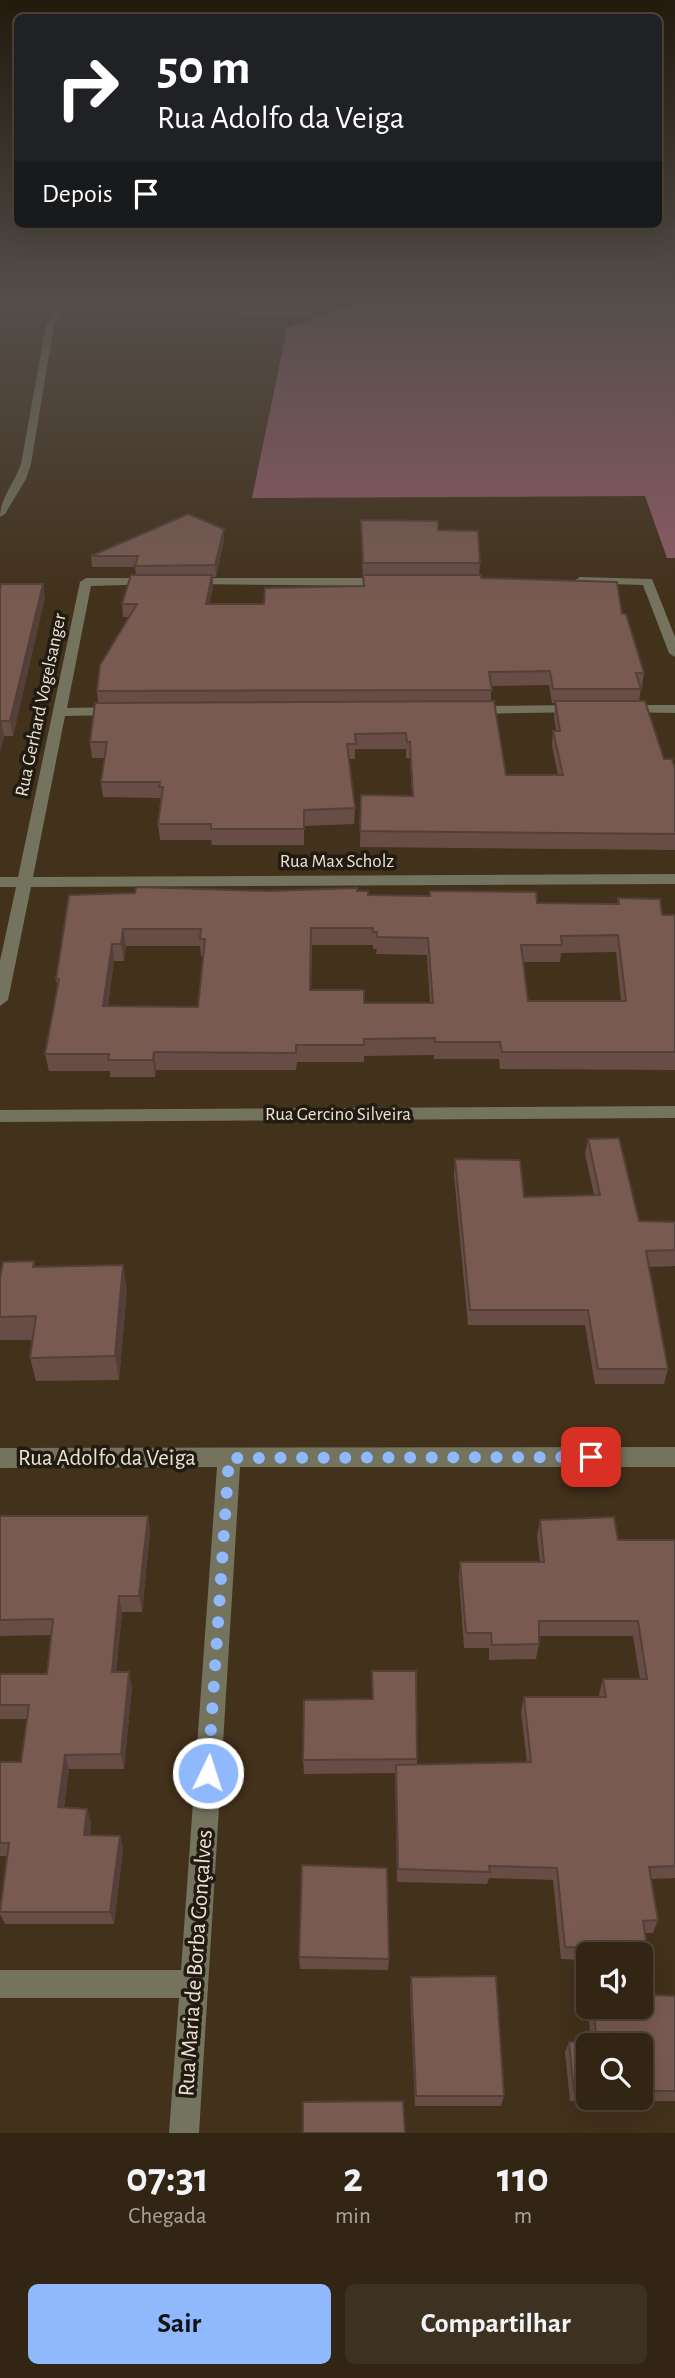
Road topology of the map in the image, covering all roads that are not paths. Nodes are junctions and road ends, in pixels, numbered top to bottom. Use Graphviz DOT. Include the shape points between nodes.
graph roads {
  1 [pos="37,401"];
  2 [pos="0,514"];
  3 [pos="169,582"];
  4 [pos="182,582"];
  5 [pos="401,582"];
  6 [pos="566,582"];
  7 [pos="675,653"];
  8 [pos="591,709"];
  9 [pos="619,709"];
  10 [pos="675,709"];
  11 [pos="465,710"];
  12 [pos="130,711"];
  13 [pos="60,712"];
  14 [pos="675,879"];
  15 [pos="0,882"];
  16 [pos="24,882"];
  17 [pos="0,1000"];
  18 [pos="675,1112"];
  19 [pos="0,1116"];
  20 [pos="675,1457"];
  21 [pos="0,1458"];
  22 [pos="229,1458"];
  23 [pos="0,1984"];
  24 [pos="194,1984"];
  25 [pos="184,2133"];
  1 -- 2 [label="street" via="21,479"];
  3 -- 13 [label="street, Rua Gerhard Vogelsanger" via="86,582"];
  4 -- 5 [label="street"];
  6 -- 7 [label="street" via="648,581"];
  8 -- 11 [label="street"];
  9 -- 10 [label="street"];
  12 -- 13 [label="street"];
  13 -- 16 [label="street, Rua Gerhard Vogelsanger"];
  14 -- 16 [label="street, Rua Max Scholz"];
  15 -- 16 [label="street, Rua Max Scholz"];
  16 -- 17 [label="street, Rua Gerhard Vogelsanger"];
  18 -- 19 [label="street, Rua Gercino Silveira"];
  20 -- 22 [label="street, Rua Adolfo da Veiga"];
  21 -- 22 [label="street, Rua Adolfo da Veiga"];
  22 -- 24 [label="street, Rua Maria de Borba Gonçalves"];
  23 -- 24 [label="street"];
  24 -- 25 [label="street, Rua Maria de Borba Gonçalves"];
}
